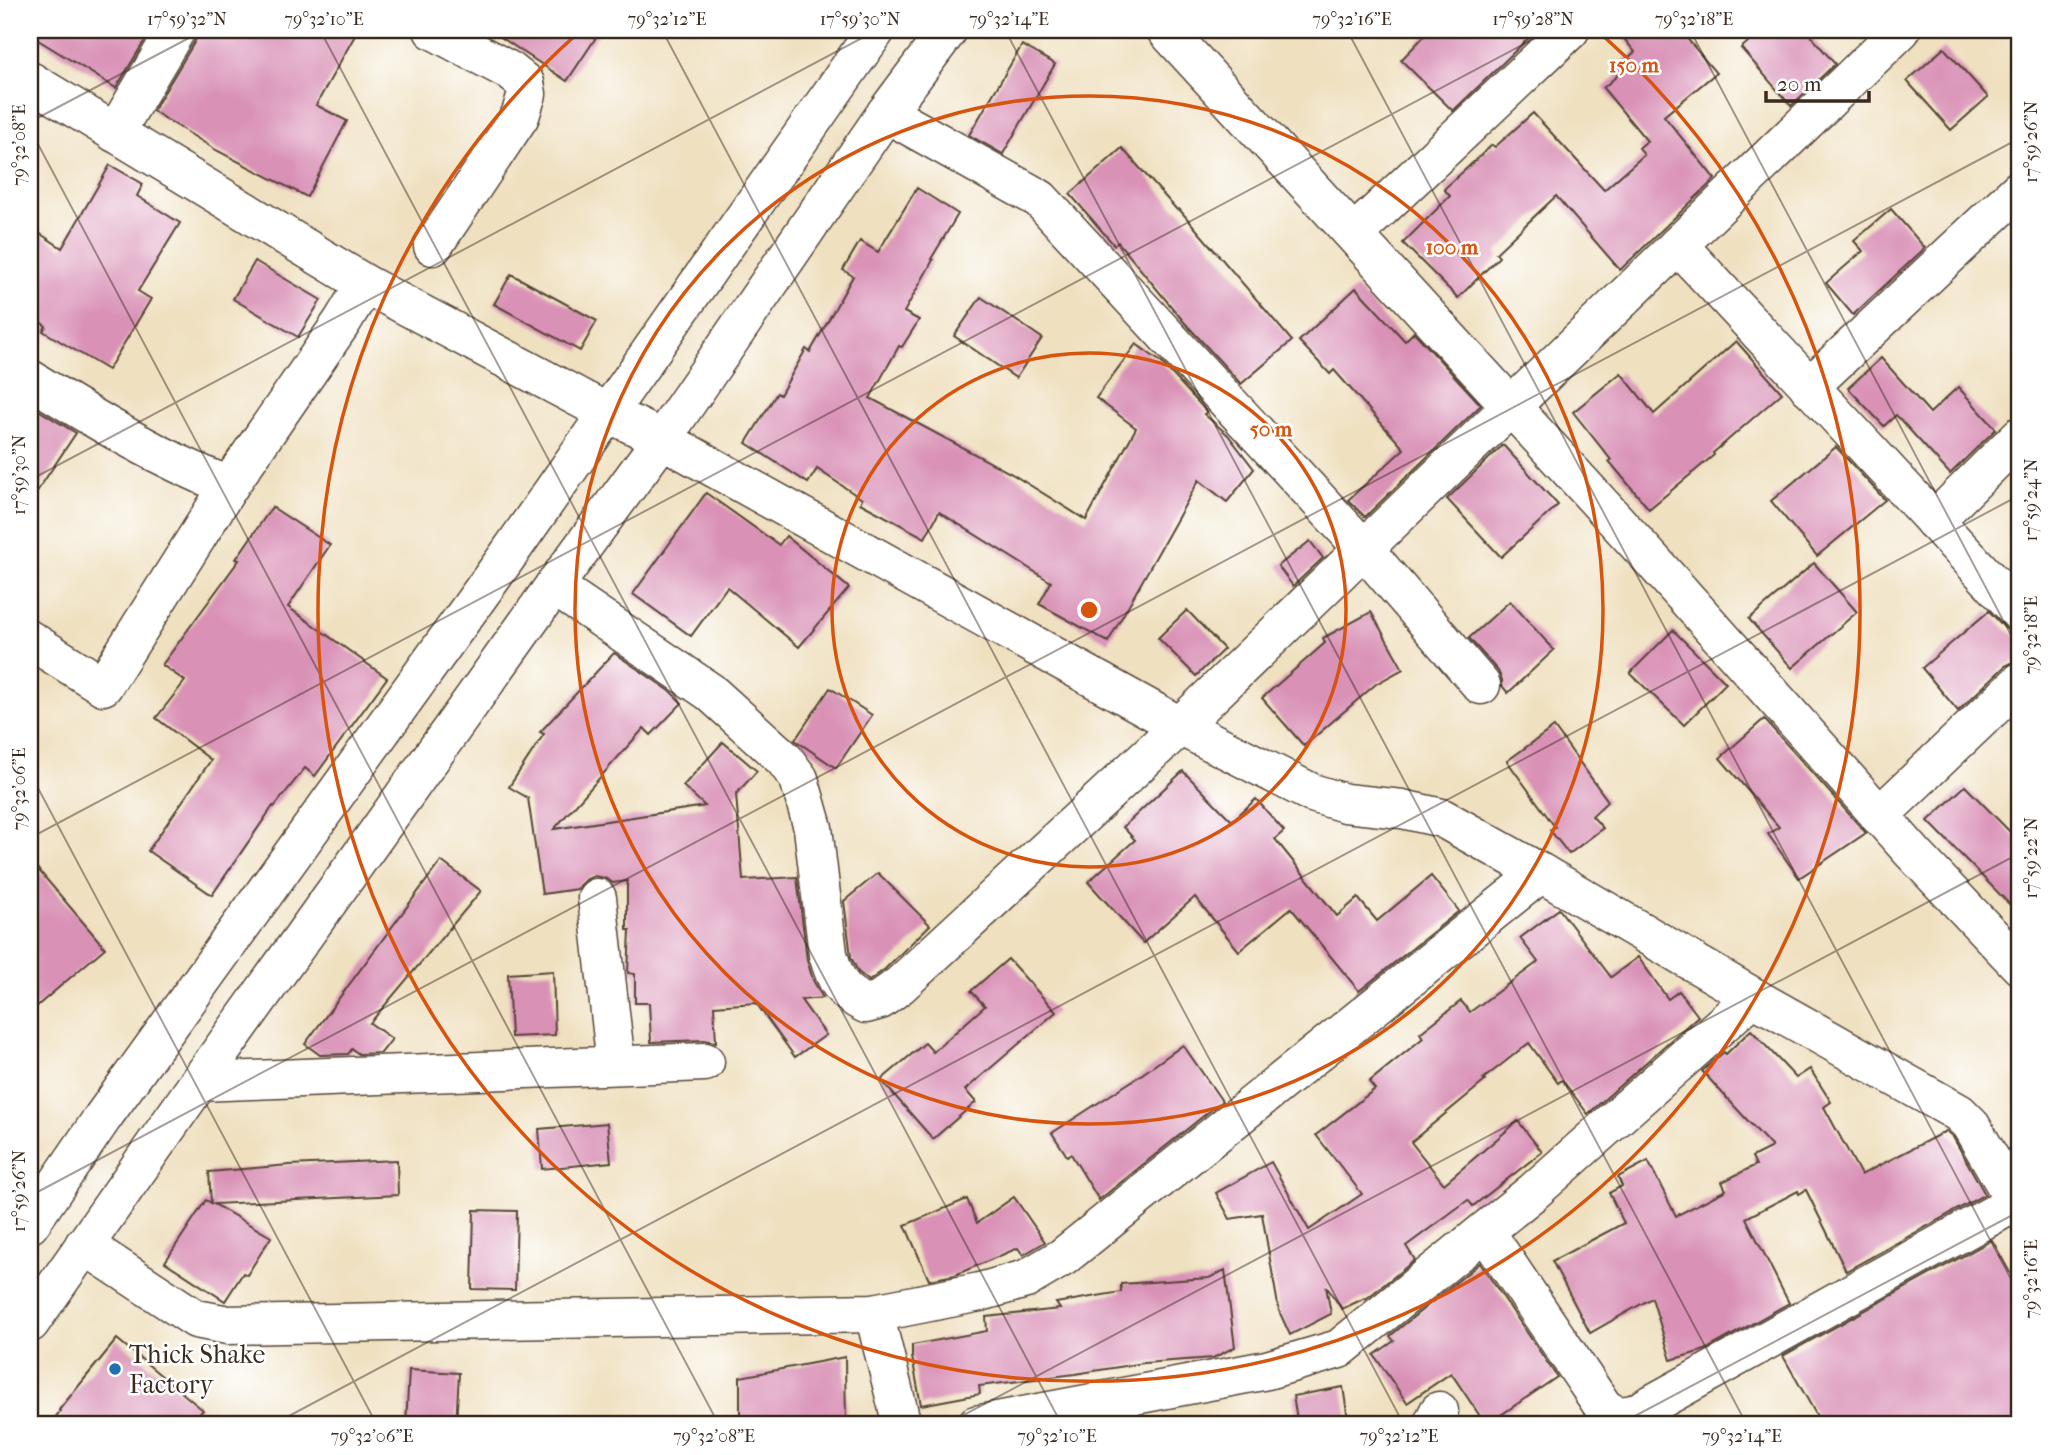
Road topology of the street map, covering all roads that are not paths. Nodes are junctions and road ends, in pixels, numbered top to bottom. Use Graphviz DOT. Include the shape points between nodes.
graph roads {
  1 [pos="176,30"];
  2 [pos="876,30"];
  3 [pos="948,30"];
  4 [pos="1166,30"];
  5 [pos="1570,30"];
  6 [pos="1901,30"];
  7 [pos="448,34"];
  8 [pos="30,81"];
  9 [pos="886,113"];
  10 [pos="115,133"];
  11 [pos="2020,188"];
  12 [pos="1353,234"];
  13 [pos="1678,245"];
  14 [pos="433,246"];
  15 [pos="365,284"];
  16 [pos="30,379"];
  17 [pos="1810,387"];
  18 [pos="1511,406"];
  19 [pos="608,413"];
  20 [pos="2020,436"];
  21 [pos="662,439"];
  22 [pos="229,486"];
  23 [pos="1934,521"];
  24 [pos="1363,548"];
  25 [pos="554,586"];
  26 [pos="2020,613"];
  27 [pos="30,640"];
  28 [pos="2020,682"];
  29 [pos="1481,685"];
  30 [pos="1180,726"];
  31 [pos="1879,816"];
  32 [pos="1541,873"];
  33 [pos="597,898"];
  34 [pos="2020,966"];
  35 [pos="1753,997"];
  36 [pos="705,1062"];
  37 [pos="617,1065"];
  38 [pos="199,1082"];
  39 [pos="2018,1206"];
  40 [pos="30,1224"];
  41 [pos="1485,1231"];
  42 [pos="84,1245"];
  43 [pos="874,1313"];
  44 [pos="30,1323"];
  45 [pos="902,1425"];
  46 [pos="976,1425"];
  1 -- 10 [label="street"];
  2 -- 19 [label="street"];
  3 -- 9 [label="street"];
  4 -- 12 [label="street"];
  5 -- 12 [label="street"];
  6 -- 13 [label="street"];
  7 -- 14 [label="street" via="510,71 525,83 527,94 520,116"];
  8 -- 10 [label="street"];
  9 -- 21 [label="street"];
  9 -- 24 [label="street" via="1040,199"];
  10 -- 15 [label="street"];
  11 -- 17 [label="street"];
  12 -- 18 [label="street"];
  13 -- 17 [label="street"];
  13 -- 18 [label="street"];
  15 -- 19 [label="street"];
  15 -- 22 [label="street"];
  16 -- 22 [label="street" via="187,470"];
  17 -- 23 [label="street"];
  18 -- 24 [label="street"];
  18 -- 31 [label="street"];
  19 -- 21 [label="street"];
  19 -- 40 [label="street"];
  20 -- 23 [label="street"];
  21 -- 25 [label="street"];
  21 -- 30 [label="street"];
  22 -- 27 [label="street" via="103,686"];
  23 -- 26 [label="street"];
  24 -- 29 [label="street"];
  24 -- 30 [label="street"];
  25 -- 30 [label="street" via="709,692 784,759 799,779 813,828 833,972 851,997 866,1004 900,985"];
  25 -- 38 [label="street"];
  28 -- 31 [label="street"];
  30 -- 32 [label="street" via="1312,793 1442,818"];
  31 -- 34 [label="street"];
  32 -- 35 [label="street"];
  32 -- 43 [label="street" via="1063,1257 1026,1279"];
  33 -- 37 [label="street"];
  35 -- 39 [label="street" via="1959,1113"];
  35 -- 41 [label="street"];
  36 -- 37 [label="street"];
  37 -- 38 [label="street"];
  38 -- 42 [label="street"];
  39 -- 41 [label="street" via="1634,1414 1618,1416 1604,1408"];
  41 -- 46 [label="street" via="1339,1349 1267,1370"];
  42 -- 43 [label="street" via="196,1319 228,1325"];
  42 -- 44 [label="street"];
  43 -- 45 [label="street"];
}
